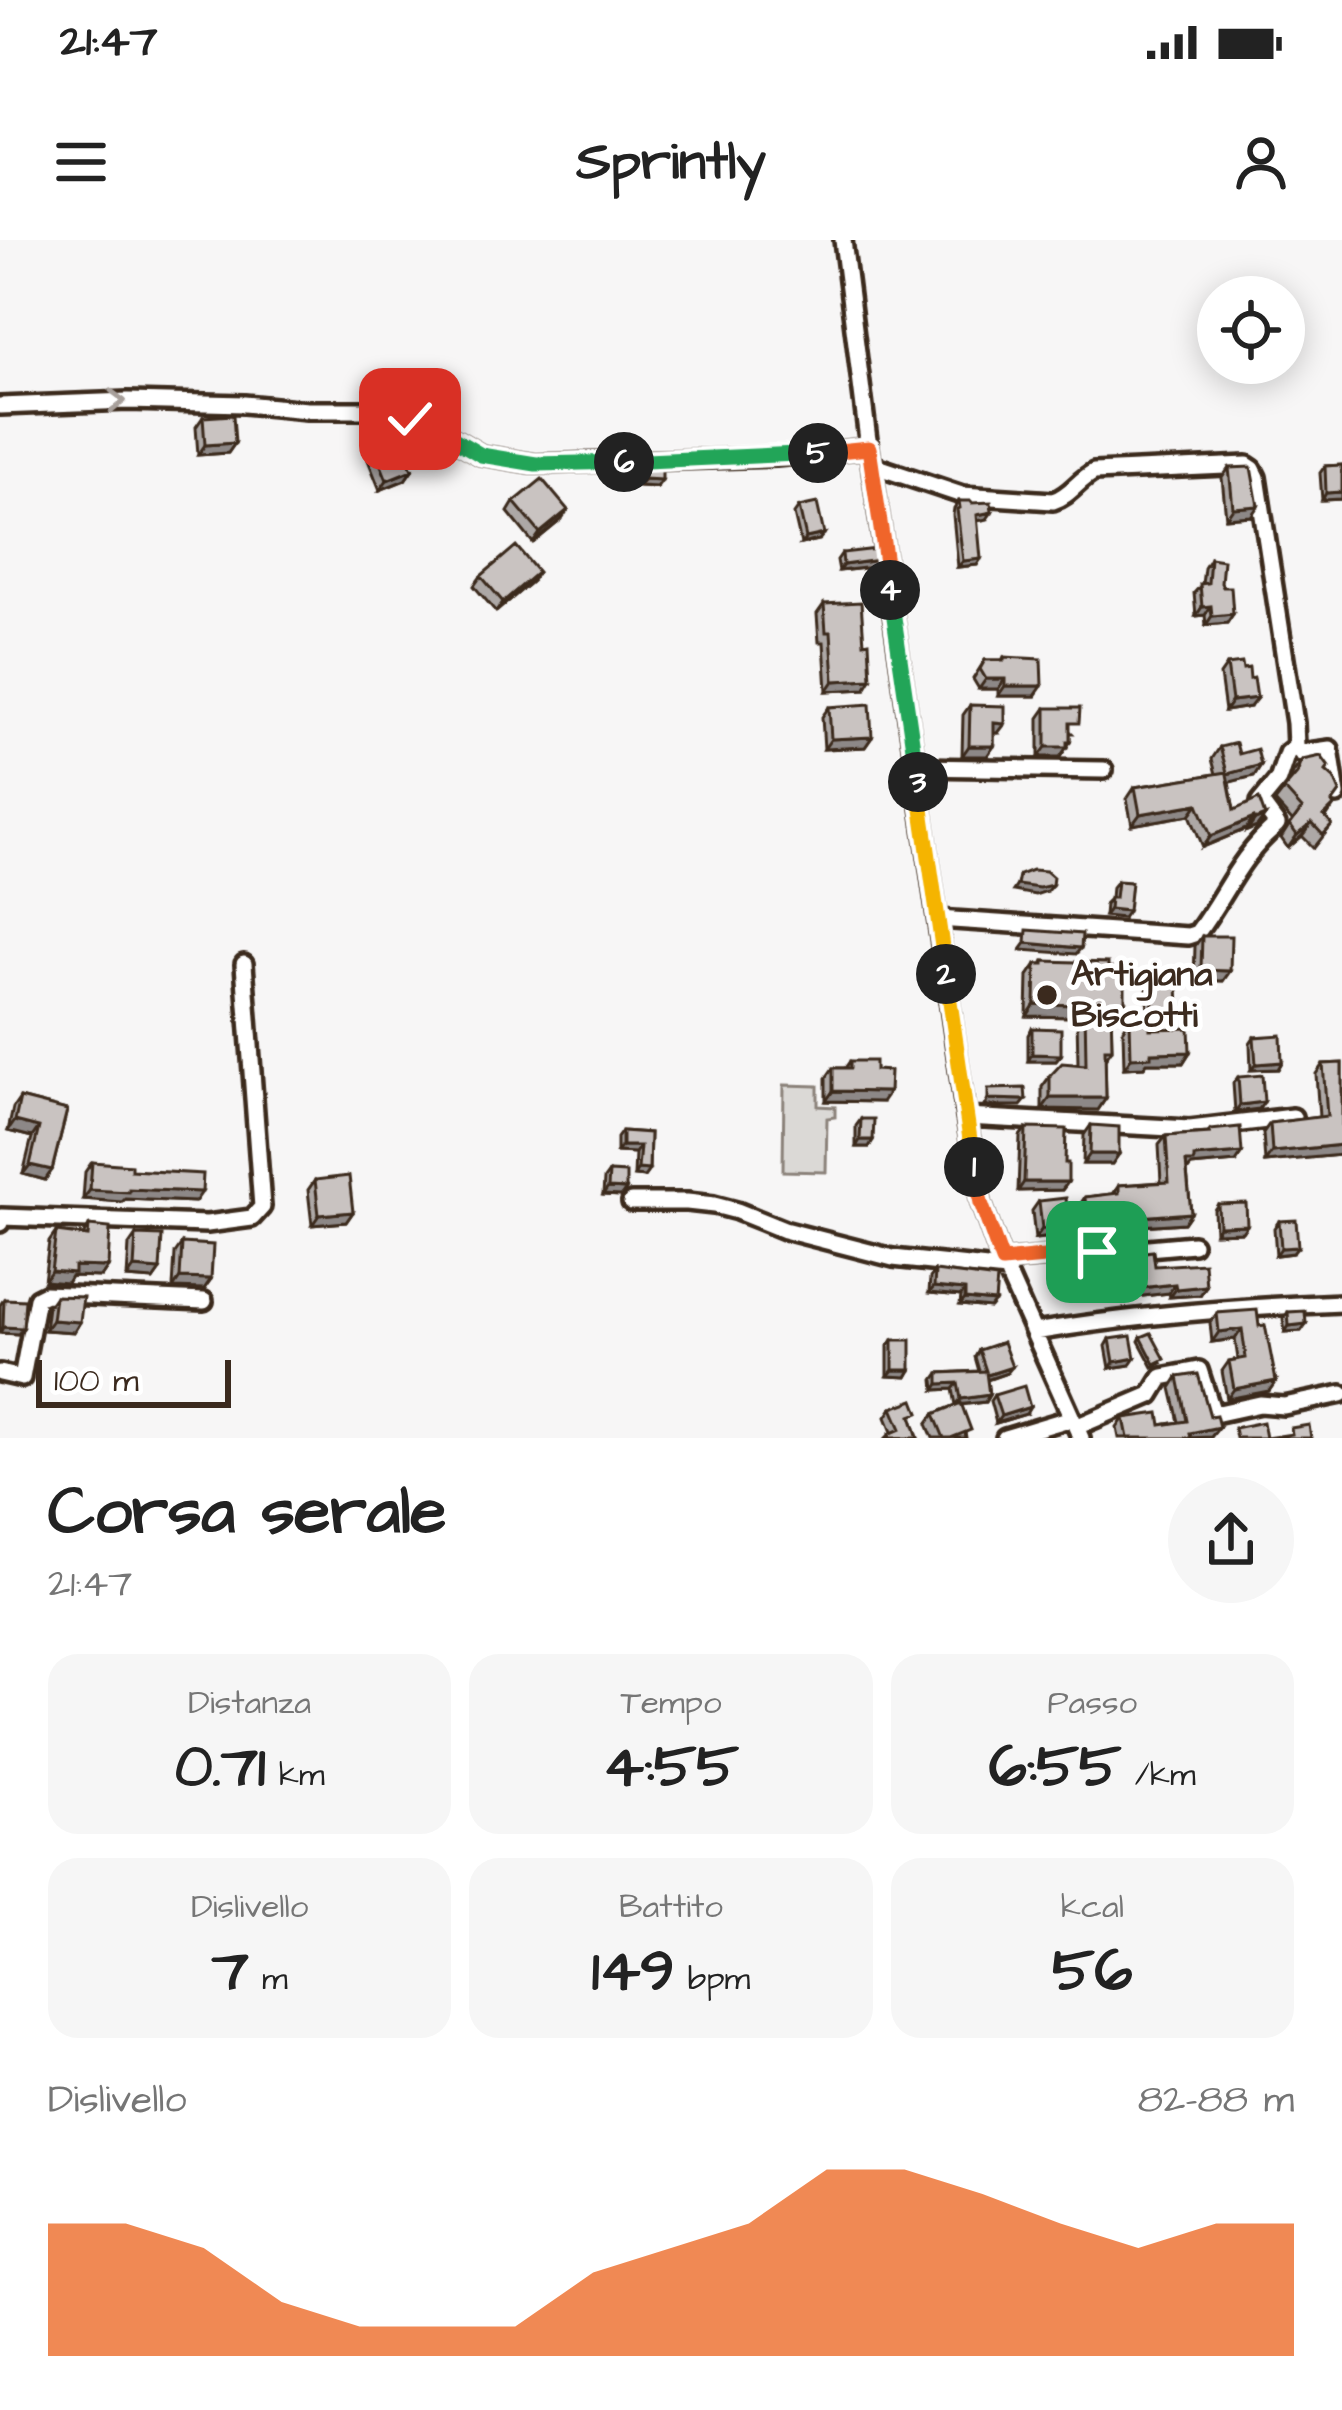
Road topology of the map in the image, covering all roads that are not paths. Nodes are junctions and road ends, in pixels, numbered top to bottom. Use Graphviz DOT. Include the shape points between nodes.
graph roads {
  1 [pos="843,240"];
  2 [pos="0,406"];
  3 [pos="871,457"];
  4 [pos="1296,746"];
  5 [pos="1336,748"];
  6 [pos="916,767"];
  7 [pos="1104,770"];
  8 [pos="1337,796"];
  9 [pos="938,914"];
  10 [pos="1060,918"];
  11 [pos="244,964"];
  12 [pos="966,1117"];
  13 [pos="1293,1117"];
  14 [pos="631,1202"];
  15 [pos="0,1223"];
  16 [pos="1193,1244"];
  17 [pos="1004,1265"];
  18 [pos="205,1301"];
  19 [pos="1342,1303"];
  20 [pos="1034,1332"];
  21 [pos="0,1372"];
  22 [pos="1342,1394"];
  23 [pos="1076,1428"];
  24 [pos="1005,1438"];
  1 -- 3 [label="street"];
  2 -- 3 [label="street, one-way" via="128,400 369,410 410,419 481,455 536,464"];
  3 -- 4 [label="street" via="962,495 1053,501 1094,472 1253,469"];
  3 -- 6 [label="street"];
  4 -- 5 [label="street" via="1301,753"];
  4 -- 9 [label="street" via="1260,802 1277,825 1242,861 1197,932"];
  5 -- 8 [label="street"];
  6 -- 7 [label="street"];
  6 -- 9 [label="street"];
  9 -- 10 [label="street"];
  9 -- 12 [label="street"];
  11 -- 15 [label="street" via="258,1214 207,1224 1,1217"];
  12 -- 13 [label="street" via="1190,1129"];
  12 -- 17 [label="street" via="981,1203"];
  14 -- 17 [label="street" via="714,1205 893,1258"];
  16 -- 17 [label="street"];
  17 -- 20 [label="street"];
  18 -- 21 [label="street" via="45,1294 37,1298 22,1378"];
  19 -- 20 [label="street"];
  20 -- 23 [label="street"];
  22 -- 23 [label="street" via="1219,1413 1199,1370 1162,1377 1151,1395"];
  23 -- 24 [label="street"];
}
